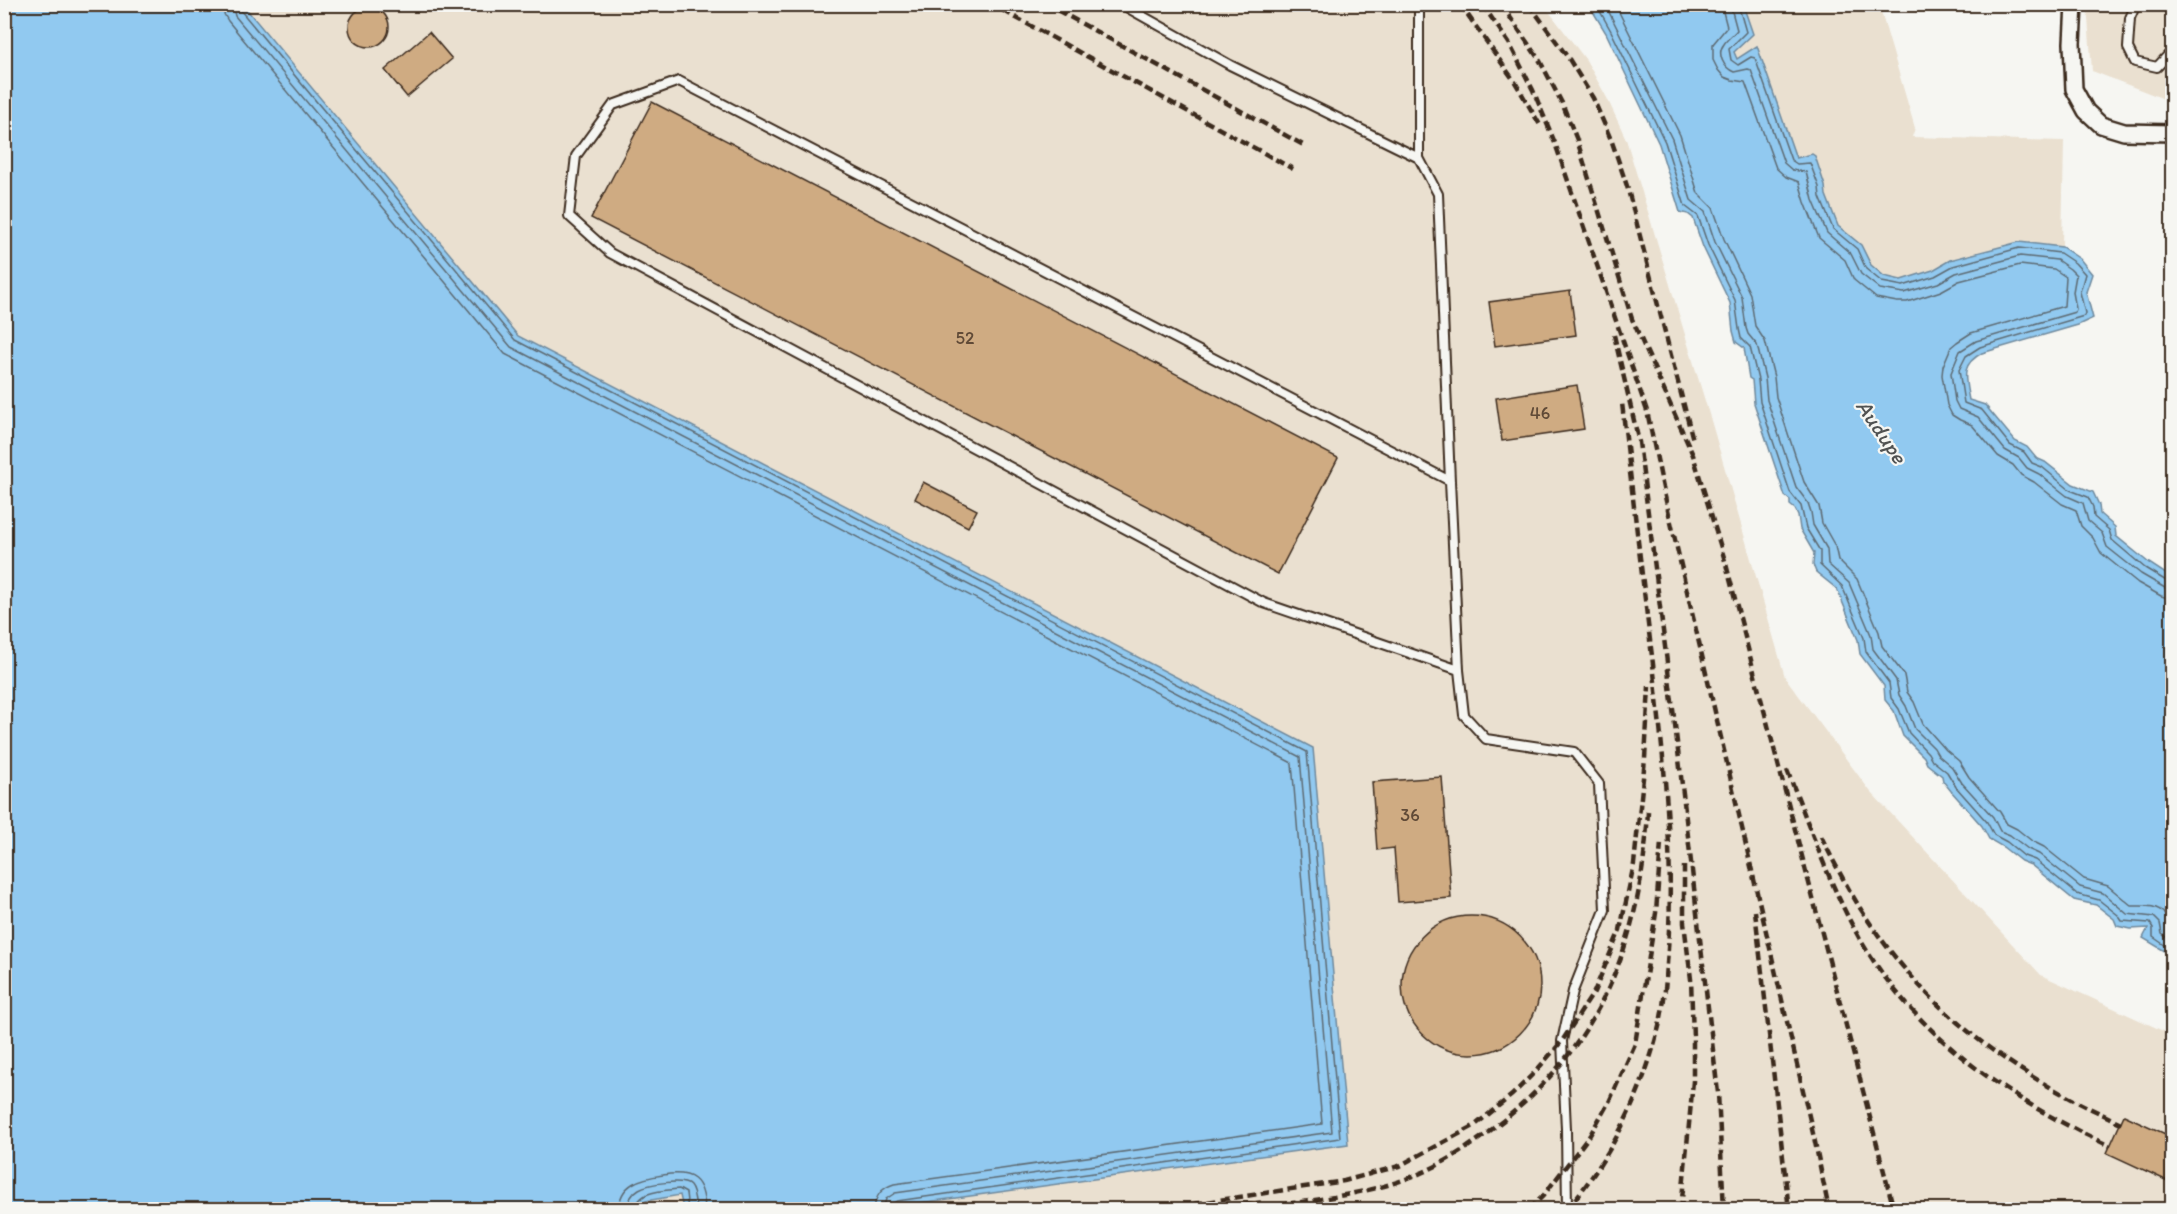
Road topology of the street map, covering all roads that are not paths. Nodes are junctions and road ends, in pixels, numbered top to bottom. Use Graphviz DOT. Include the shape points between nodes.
graph roads {
  1 [pos="1121,4"];
  2 [pos="1419,4"];
  3 [pos="2074,4"];
  4 [pos="2136,4"];
  5 [pos="2172,51"];
  6 [pos="2172,133"];
  7 [pos="1419,158"];
  8 [pos="1450,482"];
  9 [pos="1460,670"];
  10 [pos="1567,1209"];
  1 -- 7 [label="lane" via="1230,65"];
  2 -- 7 [label="lane"];
  3 -- 6 [label="street" via="2073,89 2086,111 2101,125 2124,132"];
  4 -- 5 [label="lane" via="2130,18 2128,48 2135,62 2157,67"];
  7 -- 8 [label="lane" via="1438,194"];
  8 -- 9 [label="lane"];
  8 -- 9 [label="lane" via="679,81 614,105 576,156 569,216 610,254 1264,603"];
  9 -- 10 [label="lane" via="1464,715 1486,739 1574,752 1599,784 1605,910 1573,991 1562,1041"];
}
